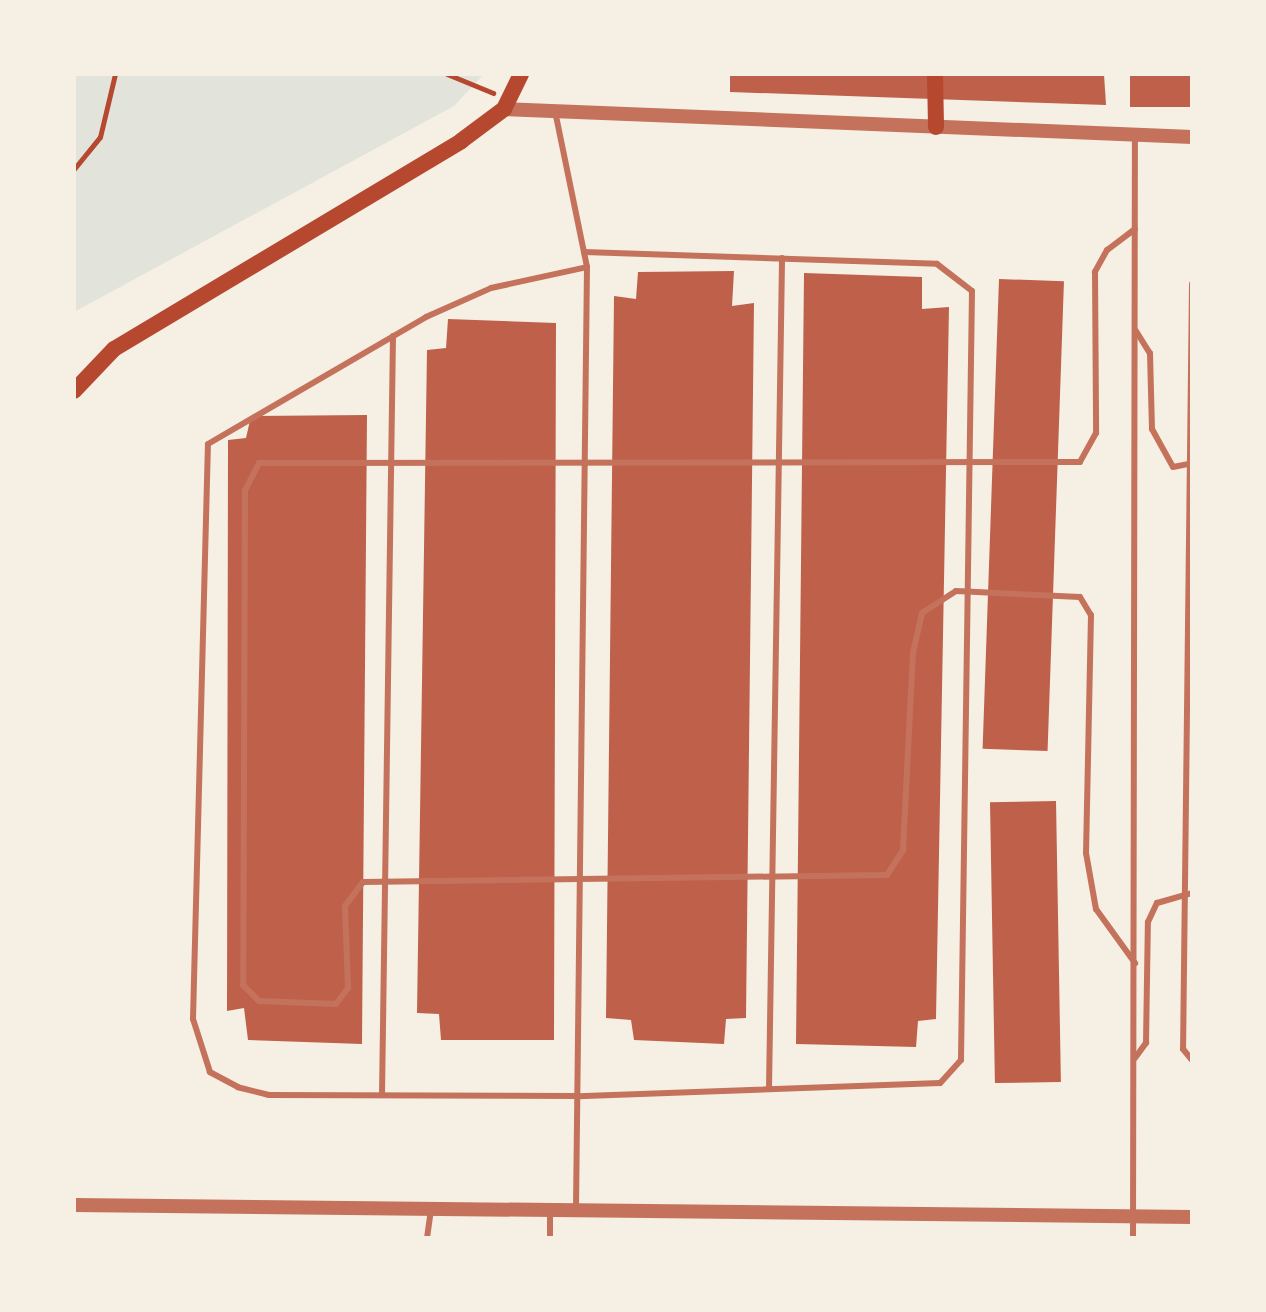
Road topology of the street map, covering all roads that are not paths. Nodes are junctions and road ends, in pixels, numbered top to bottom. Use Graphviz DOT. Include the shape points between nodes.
graph roads {
  1 [pos="521,74"];
  2 [pos="935,74"];
  3 [pos="506,104"];
  4 [pos="555,111"];
  5 [pos="936,127"];
  6 [pos="1135,136"];
  7 [pos="1192,137"];
  8 [pos="1135,229"];
  9 [pos="584,252"];
  10 [pos="782,258"];
  11 [pos="587,267"];
  12 [pos="1192,284"];
  13 [pos="1135,331"];
  14 [pos="393,336"];
  15 [pos="74,391"];
  16 [pos="1192,463"];
  17 [pos="1192,893"];
  18 [pos="1135,963"];
  19 [pos="1135,1058"];
  20 [pos="1192,1060"];
  21 [pos="769,1089"];
  22 [pos="382,1095"];
  23 [pos="578,1096"];
  24 [pos="74,1205"];
  25 [pos="431,1210"];
  26 [pos="550,1211"];
  27 [pos="576,1212"];
  28 [pos="1133,1216"];
  29 [pos="1192,1217"];
  30 [pos="427,1238"];
  31 [pos="550,1238"];
  32 [pos="1133,1238"];
  1 -- 3 [label="main road"];
  2 -- 5 [label="main road"];
  3 -- 4 [label="street"];
  3 -- 15 [label="main road" via="114,349"];
  4 -- 5 [label="street"];
  4 -- 9 [label="lane"];
  5 -- 6 [label="street"];
  6 -- 7 [label="street"];
  6 -- 8 [label="lane"];
  8 -- 13 [label="lane"];
  8 -- 18 [label="lane" via="1107,250 1095,272 1096,433 1080,462 259,463 245,491 243,985 259,1001 336,1004 348,988 345,906 363,882 887,875 903,850 913,653 922,613 956,591 1080,597 1091,615 1086,853 1096,909"];
  9 -- 10 [label="lane"];
  9 -- 11 [label="lane"];
  10 -- 21 [label="lane"];
  10 -- 21 [label="lane" via="937,264 972,291 976,336 961,1060 940,1083"];
  11 -- 14 [label="lane" via="491,288"];
  11 -- 23 [label="lane"];
  12 -- 20 [label="lane" via="1183,1049"];
  13 -- 16 [label="lane" via="1150,353 1152,429 1173,467"];
  13 -- 18 [label="lane"];
  14 -- 22 [label="lane"];
  14 -- 22 [label="lane" via="208,444 193,1019 210,1072 238,1087 269,1095"];
  17 -- 19 [label="lane" via="1157,903 1148,922 1146,1043"];
  18 -- 19 [label="lane"];
  19 -- 28 [label="lane"];
  21 -- 23 [label="lane"];
  22 -- 23 [label="lane"];
  23 -- 27 [label="lane"];
  24 -- 25 [label="street"];
  25 -- 26 [label="street"];
  25 -- 30 [label="lane"];
  26 -- 27 [label="street"];
  26 -- 31 [label="lane"];
  27 -- 28 [label="street"];
  28 -- 29 [label="street"];
  28 -- 32 [label="lane"];
}
